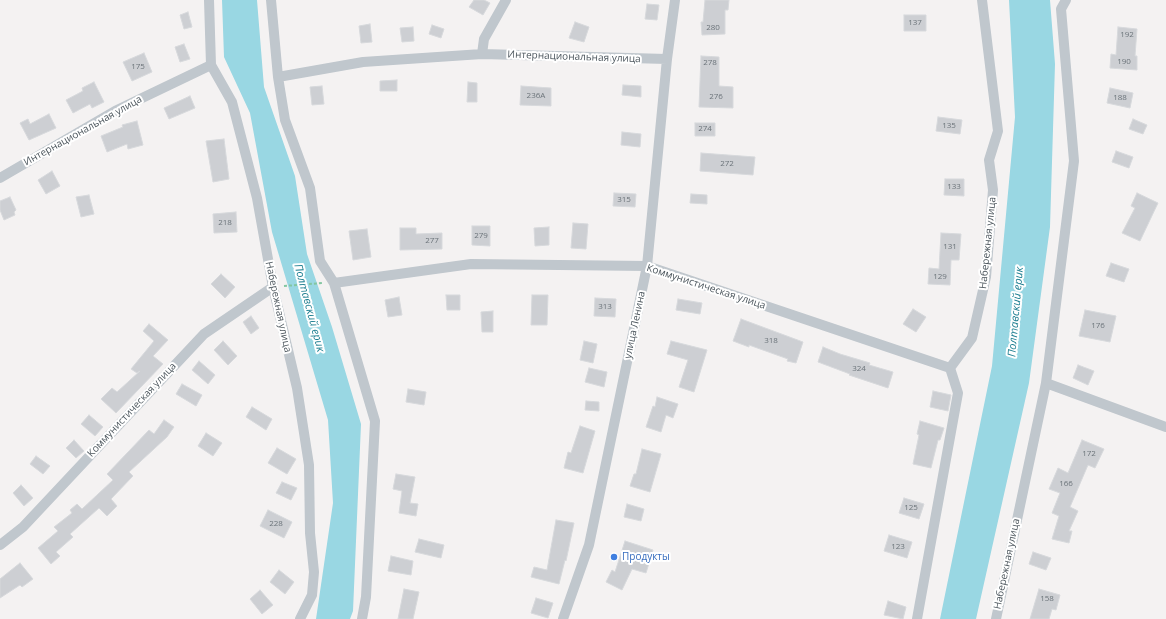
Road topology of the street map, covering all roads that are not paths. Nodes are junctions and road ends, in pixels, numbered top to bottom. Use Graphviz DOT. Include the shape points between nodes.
graph roads {
  1 [pos="209,0"];
  2 [pos="271,0"];
  3 [pos="506,0"];
  4 [pos="675,0"];
  5 [pos="982,0"];
  6 [pos="1064,5"];
  7 [pos="482,54"];
  8 [pos="667,59"];
  9 [pos="211,65"];
  10 [pos="278,77"];
  11 [pos="0,178"];
  12 [pos="647,266"];
  13 [pos="334,283"];
  14 [pos="273,287"];
  15 [pos="950,368"];
  16 [pos="1046,383"];
  17 [pos="1166,427"];
  18 [pos="0,545"];
  19 [pos="300,619"];
  20 [pos="362,619"];
  21 [pos="563,619"];
  22 [pos="917,619"];
  23 [pos="996,619"];
  1 -- 9 [label="street, Набережная улица"];
  2 -- 10 [label="street"];
  3 -- 7 [label="street" via="484,39"];
  4 -- 8 [label="street, улица Ленина"];
  5 -- 15 [label="street, Набережная улица" via="998,131 989,160 993,190 986,277 972,338"];
  6 -- 16 [label="street, Набережная улица" via="1074,161"];
  7 -- 8 [label="street, Интернациональная улица"];
  7 -- 10 [label="street, Интернациональная улица" via="363,62"];
  8 -- 12 [label="street, улица Ленина"];
  9 -- 11 [label="street, Интернациональная улица" via="115,111"];
  9 -- 14 [label="street, Набережная улица" via="232,102 257,198"];
  10 -- 13 [label="street" via="285,120 310,188 320,261"];
  12 -- 13 [label="street, Коммунистическая улица" via="471,264"];
  12 -- 15 [label="street, Коммунистическая улица"];
  12 -- 21 [label="street, улица Ленина" via="589,545"];
  13 -- 20 [label="street" via="375,421 366,597"];
  14 -- 18 [label="street, Коммунистическая улица" via="204,334 23,527"];
  14 -- 19 [label="street, Набережная улица" via="297,388 308,465 314,572 312,595"];
  15 -- 22 [label="street" via="958,393"];
  16 -- 17 [label="street"];
  16 -- 23 [label="street, Набережная улица"];
}
